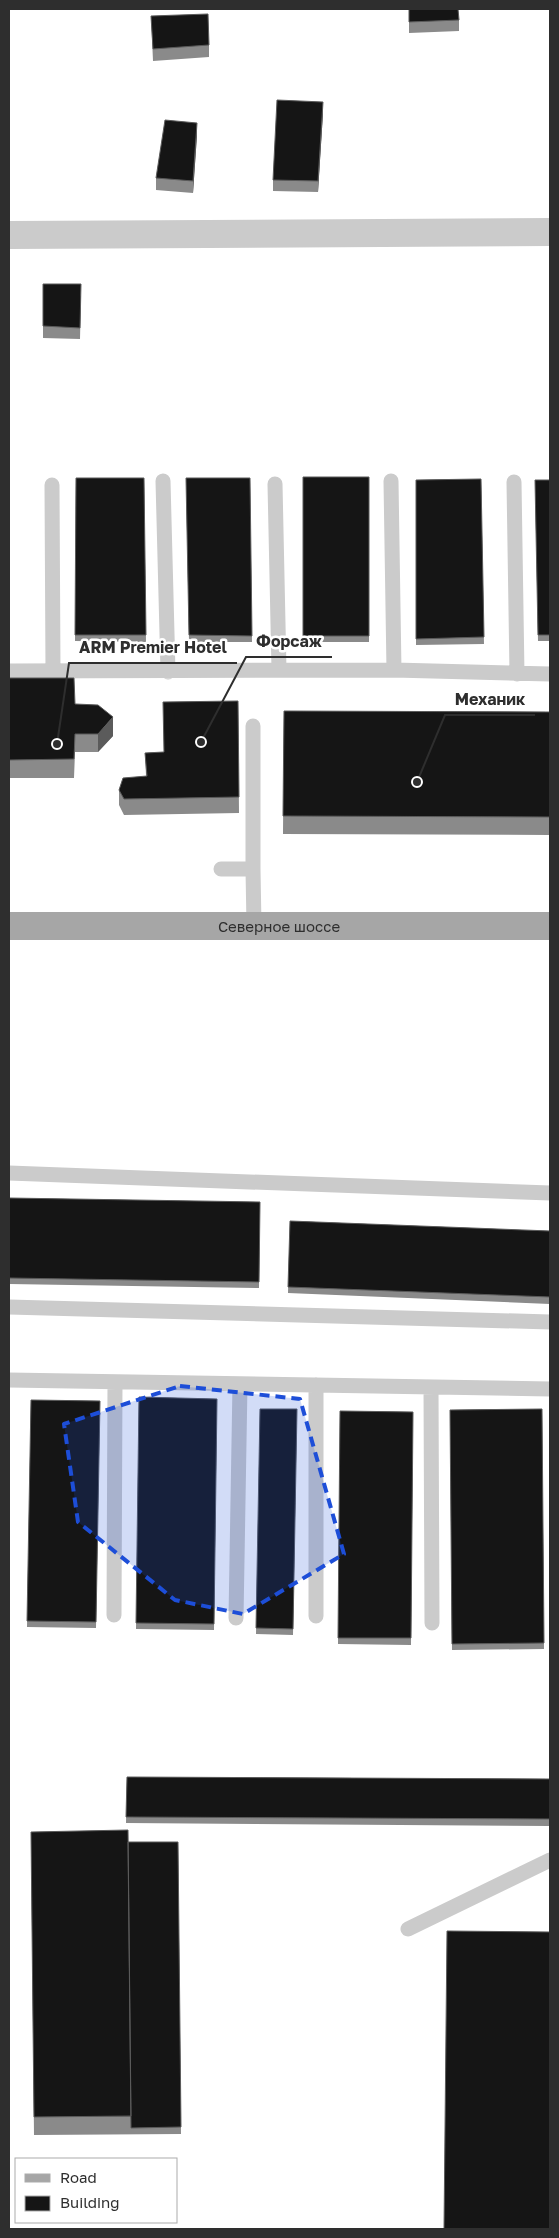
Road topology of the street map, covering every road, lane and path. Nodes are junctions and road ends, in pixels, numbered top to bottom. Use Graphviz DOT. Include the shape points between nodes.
graph roads {
  1 [pos="550,232"];
  2 [pos="9,235"];
  3 [pos="163,481"];
  4 [pos="391,481"];
  5 [pos="514,482"];
  6 [pos="275,484"];
  7 [pos="52,485"];
  8 [pos="279,670"];
  9 [pos="394,670"];
  10 [pos="9,671"];
  11 [pos="54,671"];
  12 [pos="168,672"];
  13 [pos="516,674"];
  14 [pos="550,674"];
  15 [pos="253,726"];
  16 [pos="221,869"];
  17 [pos="253,869"];
  18 [pos="9,926"];
  19 [pos="254,926"];
  20 [pos="550,926"];
  21 [pos="9,1173"];
  22 [pos="550,1193"];
  23 [pos="9,1307"];
  24 [pos="550,1322"];
  25 [pos="9,1380"];
  26 [pos="115,1382"];
  27 [pos="240,1384"];
  28 [pos="316,1385"];
  29 [pos="431,1387"];
  30 [pos="550,1388"];
  31 [pos="114,1615"];
  32 [pos="316,1616"];
  33 [pos="236,1618"];
  34 [pos="432,1623"];
  35 [pos="550,1860"];
  36 [pos="408,1930"];
  1 -- 2 [label="street"];
  3 -- 12 [label="lane"];
  4 -- 9 [label="lane"];
  5 -- 13 [label="lane"];
  6 -- 8 [label="lane"];
  7 -- 11 [label="lane"];
  8 -- 9 [label="lane"];
  8 -- 12 [label="lane"];
  9 -- 13 [label="lane"];
  10 -- 11 [label="lane"];
  11 -- 12 [label="lane"];
  13 -- 14 [label="lane"];
  15 -- 17 [label="lane"];
  16 -- 17 [label="lane"];
  17 -- 19 [label="lane"];
  18 -- 19 [label="main road, Северное шоссе"];
  19 -- 20 [label="main road, Северное шоссе"];
  21 -- 22 [label="lane"];
  23 -- 24 [label="lane"];
  25 -- 26 [label="lane"];
  26 -- 27 [label="lane"];
  26 -- 31 [label="lane"];
  27 -- 28 [label="lane"];
  27 -- 33 [label="lane"];
  28 -- 29 [label="lane"];
  28 -- 32 [label="lane"];
  29 -- 30 [label="lane"];
  29 -- 34 [label="lane"];
  35 -- 36 [label="lane"];
}
